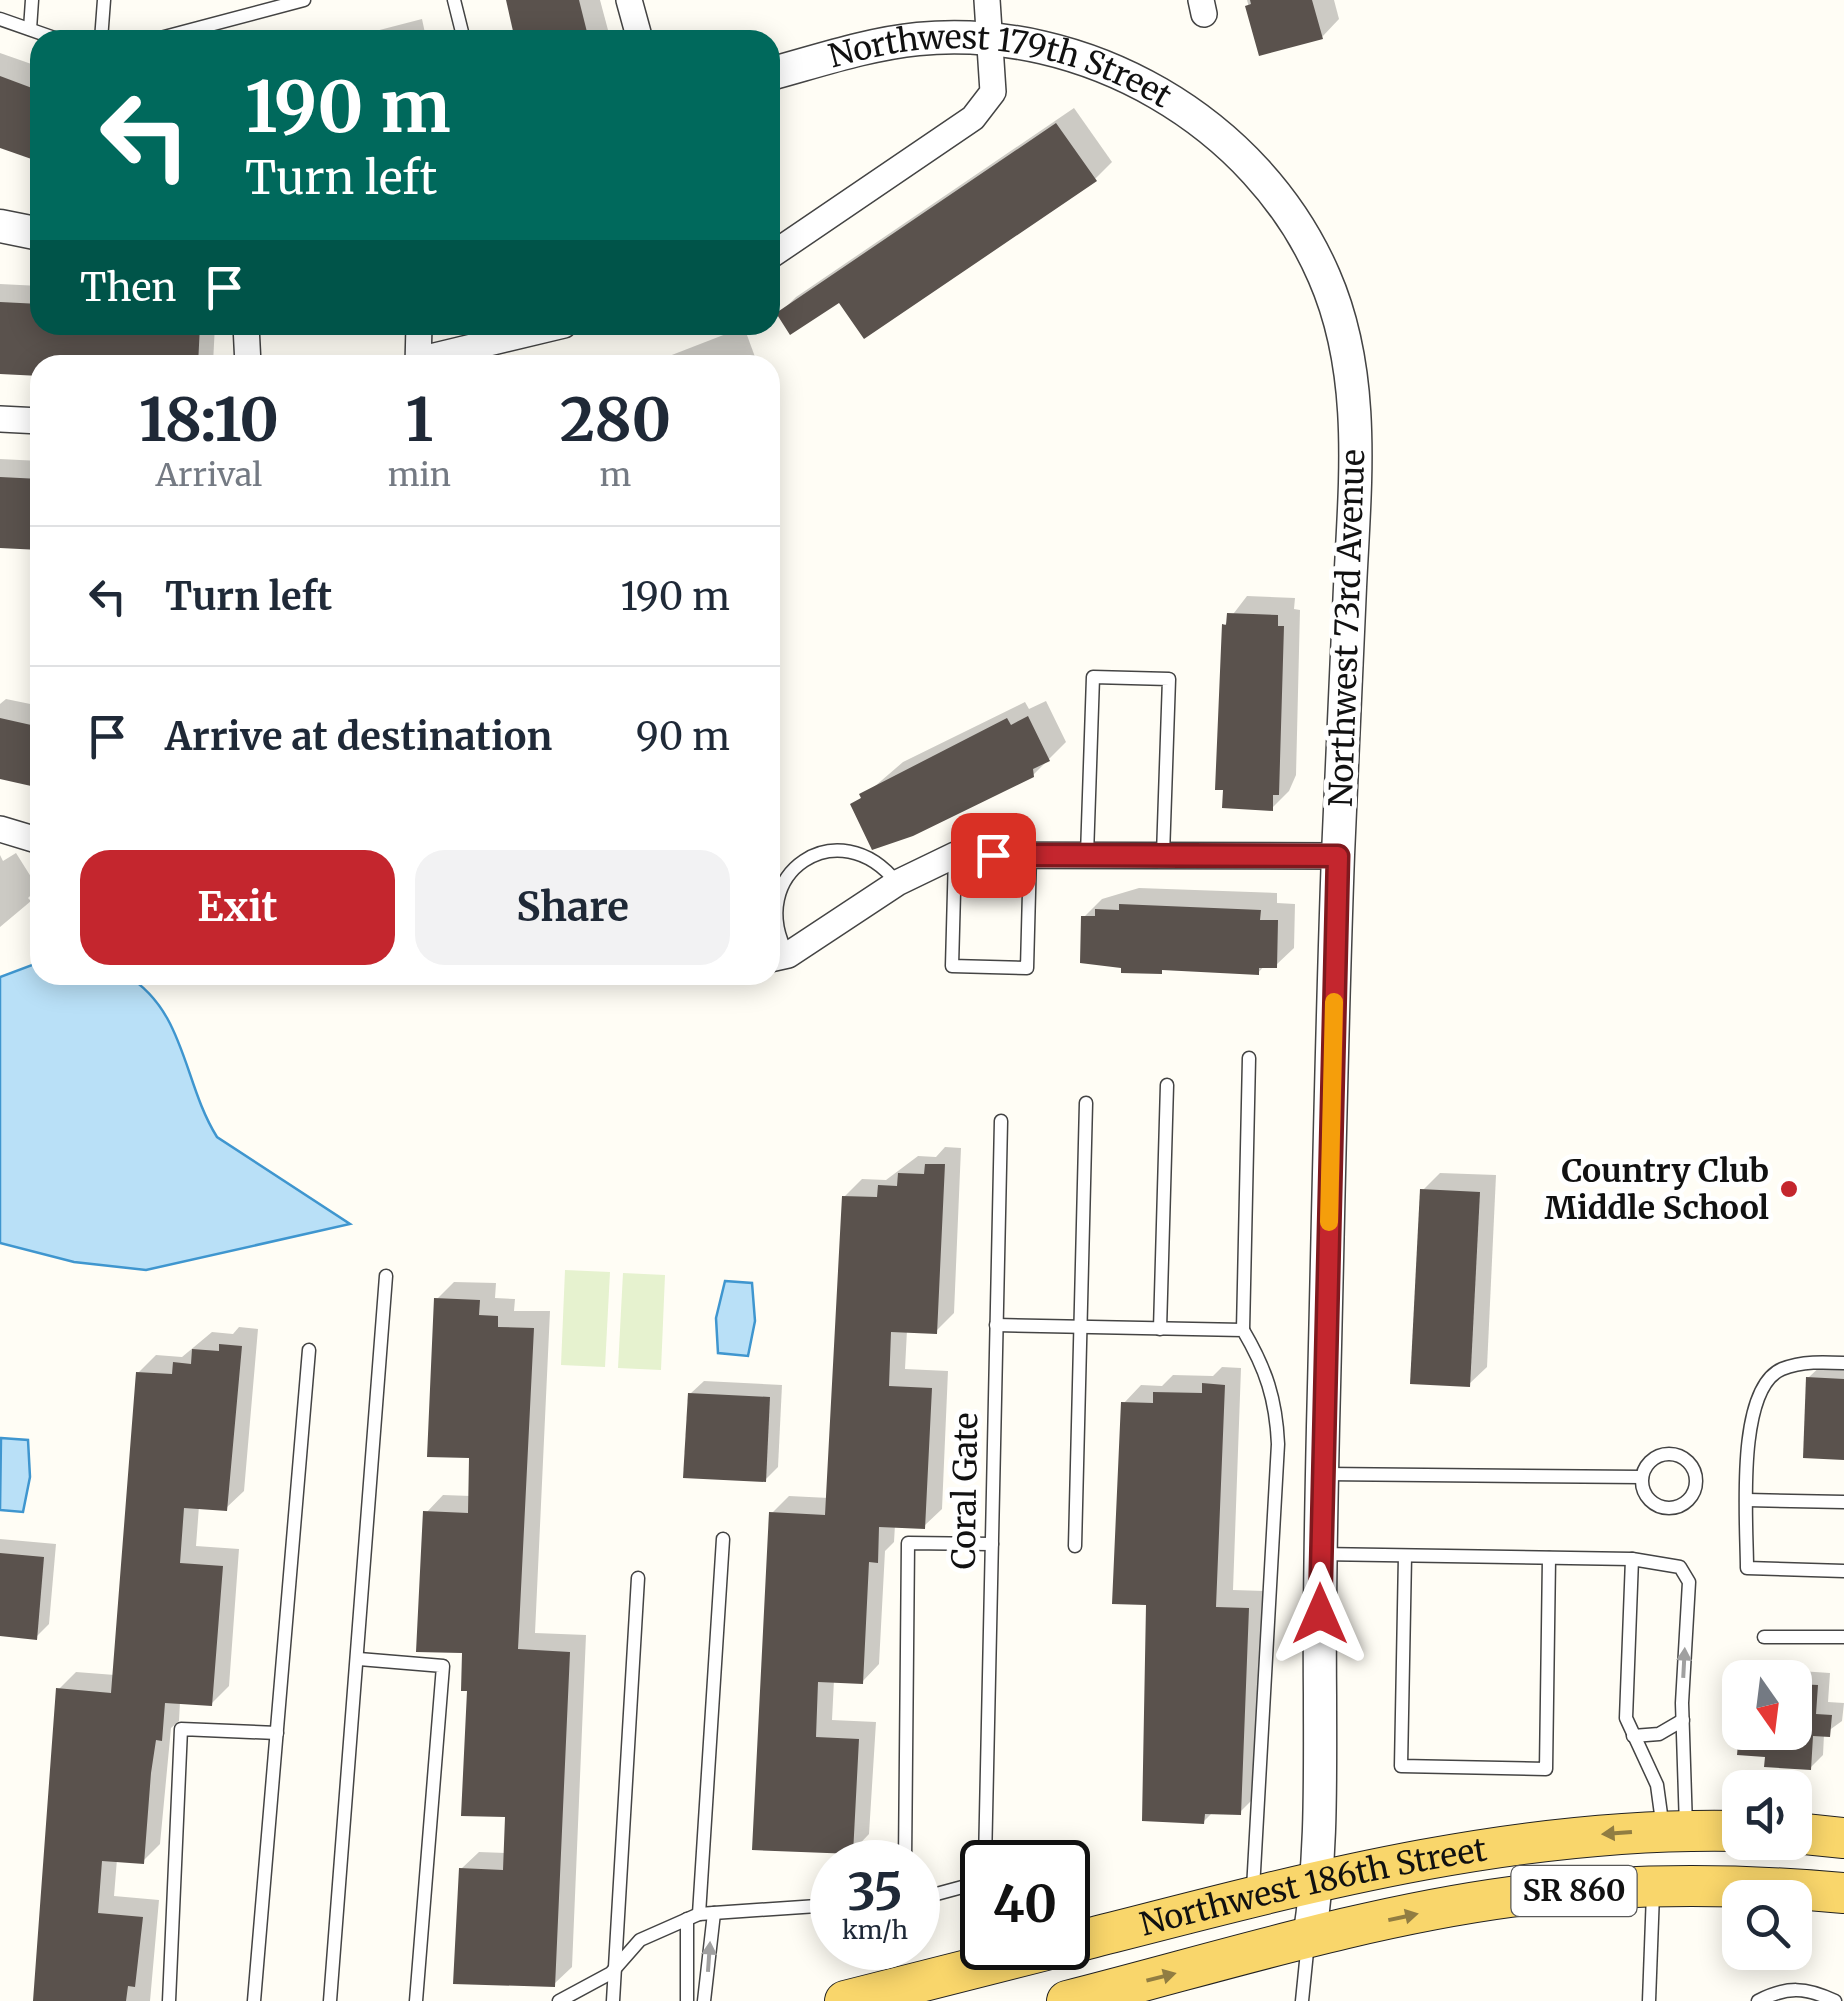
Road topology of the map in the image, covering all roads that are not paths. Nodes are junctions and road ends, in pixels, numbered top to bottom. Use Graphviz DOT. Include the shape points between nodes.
graph roads {
  1 [pos="32,0"];
  2 [pos="104,0"];
  3 [pos="304,0"];
  4 [pos="454,0"];
  5 [pos="629,0"];
  6 [pos="987,0"];
  7 [pos="0,19"];
  8 [pos="30,29"];
  9 [pos="102,30"];
  10 [pos="191,30"];
  11 [pos="462,30"];
  12 [pos="637,30"];
  13 [pos="992,40"];
  14 [pos="780,72"];
  15 [pos="1218,136"];
  16 [pos="0,226"];
  17 [pos="30,232"];
  18 [pos="780,249"];
  19 [pos="526,335"];
  20 [pos="449,355"];
  21 [pos="0,419"];
  22 [pos="30,420"];
  23 [pos="0,830"];
  24 [pos="30,838"];
  25 [pos="1030,854"];
  26 [pos="955,855"];
  27 [pos="1087,855"];
  28 [pos="1163,855"];
  29 [pos="1338,856"];
  30 [pos="897,882"];
  31 [pos="780,895"];
  32 [pos="780,956"];
  33 [pos="1249,1058"];
  34 [pos="1167,1085"];
  35 [pos="1086,1103"];
  36 [pos="1001,1121"];
  37 [pos="386,1276"];
  38 [pos="996,1325"];
  39 [pos="1080,1327"];
  40 [pos="1160,1328"];
  41 [pos="1243,1330"];
  42 [pos="309,1350"];
  43 [pos="1844,1363"];
  44 [pos="1322,1474"];
  45 [pos="1642,1478"];
  46 [pos="1747,1500"];
  47 [pos="1844,1502"];
  48 [pos="723,1540"];
  49 [pos="992,1544"];
  50 [pos="1076,1546"];
  51 [pos="1320,1554"];
  52 [pos="1404,1556"];
  53 [pos="1549,1558"];
  54 [pos="1632,1559"];
  55 [pos="1844,1571"];
  56 [pos="638,1578"];
  57 [pos="1764,1636"];
  58 [pos="1844,1637"];
  59 [pos="359,1659"];
  60 [pos="1684,1720"];
  61 [pos="277,1733"];
  62 [pos="1633,1736"];
  63 [pos="1675,1830"];
  64 [pos="1722,1831"];
  65 [pos="1812,1835"];
  66 [pos="1844,1838"];
  67 [pos="904,1840"];
  68 [pos="985,1840"];
  69 [pos="1319,1879"];
  70 [pos="1653,1886"];
  71 [pos="1844,1893"];
  72 [pos="1253,1896"];
  73 [pos="810,1906"];
  74 [pos="714,1913"];
  75 [pos="693,1917"];
  76 [pos="1090,1938"];
  77 [pos="1308,1939"];
  78 [pos="967,1970"];
  79 [pos="611,1973"];
  80 [pos="169,2001"];
  81 [pos="254,2001"];
  82 [pos="330,2001"];
  83 [pos="416,2001"];
  84 [pos="559,2001"];
  85 [pos="613,2001"];
  86 [pos="687,2001"];
  87 [pos="704,2001"];
  88 [pos="845,2001"];
  89 [pos="1066,2001"];
  90 [pos="1302,2001"];
  91 [pos="1649,2001"];
  92 [pos="1758,2001"];
  93 [pos="1835,2001"];
  1 -- 8 [label="lane"];
  2 -- 9 [label="lane"];
  3 -- 10 [label="lane"];
  4 -- 11 [label="lane"];
  5 -- 12 [label="street"];
  6 -- 13 [label="street"];
  7 -- 8 [label="lane"];
  13 -- 14 [label="street, Northwest 179th Street" via="918,39"];
  13 -- 15 [label="street, Northwest 179th Street" via="1094,59 1167,96"];
  13 -- 18 [label="street" via="992,92 973,118"];
  15 -- 29 [label="street, Northwest 73rd Avenue" via="1263,179 1299,228 1343,331 1354,400 1355,491"];
  16 -- 17 [label="street"];
  19 -- 20 [label="street"];
  21 -- 22 [label="street"];
  23 -- 24 [label="street"];
  25 -- 26 [label="street"];
  25 -- 26 [label="lane" via="1028,968 952,966"];
  25 -- 27 [label="street"];
  26 -- 30 [label="street"];
  27 -- 28 [label="street"];
  27 -- 28 [label="lane" via="1093,677 1168,679"];
  28 -- 29 [label="street"];
  29 -- 44 [label="street, Northwest 73rd Avenue"];
  30 -- 31 [label="lane" via="875,860 845,849 823,851 788,875"];
  30 -- 32 [label="street"];
  33 -- 41 [label="lane"];
  34 -- 40 [label="lane"];
  35 -- 39 [label="lane"];
  36 -- 38 [label="lane, Coral Gate"];
  37 -- 59 [label="lane"];
  38 -- 39 [label="lane"];
  38 -- 49 [label="lane, Coral Gate"];
  39 -- 40 [label="lane"];
  39 -- 50 [label="lane"];
  40 -- 41 [label="lane"];
  41 -- 72 [label="lane" via="1276,1403 1278,1444"];
  42 -- 61 [label="lane"];
  43 -- 46 [label="lane" via="1780,1370 1762,1387 1751,1415"];
  44 -- 45 [label="lane"];
  44 -- 51 [label="street, Northwest 73rd Avenue"];
  45 -- 45 [label="lane" via="1648,1498 1666,1508 1686,1503 1696,1485 1691,1465 1673,1454 1653,1460"];
  46 -- 47 [label="lane"];
  46 -- 55 [label="lane" via="1746,1568"];
  48 -- 75 [label="lane"];
  49 -- 67 [label="lane" via="908,1543"];
  49 -- 68 [label="lane, Coral Gate"];
  51 -- 52 [label="lane"];
  51 -- 69 [label="street, Northwest 73rd Avenue"];
  52 -- 53 [label="lane"];
  52 -- 53 [label="lane" via="1401,1766 1546,1769"];
  53 -- 54 [label="lane"];
  60 -- 54 [label="lane, one-way" via="1688,1582 1680,1567"];
  54 -- 62 [label="lane" via="1626,1718"];
  56 -- 79 [label="lane"];
  57 -- 58 [label="lane"];
  59 -- 82 [label="lane"];
  59 -- 83 [label="lane" via="443,1666"];
  60 -- 62 [label="lane" via="1659,1734"];
  60 -- 63 [label="lane"];
  61 -- 80 [label="lane" via="181,1729"];
  61 -- 81 [label="lane"];
  62 -- 63 [label="lane"];
  63 -- 64 [label="main road, Northwest 186th Street / SR 860"];
  63 -- 69 [label="main road, Northwest 186th Street / SR 860, one-way" via="1460,1850"];
  65 -- 66 [label="main road"];
  69 -- 72 [label="main road, Northwest 186th Street / SR 860"];
  69 -- 77 [label="street, Northwest 73rd Avenue"];
  70 -- 71 [label="main road, Northwest 186th Street / SR 860" via="1739,1884"];
  77 -- 70 [label="main road, Northwest 186th Street / SR 860, one-way" via="1459,1905"];
  70 -- 91 [label="lane"];
  72 -- 76 [label="main road, Northwest 186th Street / SR 860"];
  73 -- 74 [label="lane"];
  74 -- 75 [label="lane"];
  87 -- 74 [label="lane, one-way"];
  75 -- 79 [label="lane" via="640,1940"];
  75 -- 86 [label="lane"];
  89 -- 77 [label="main road, Northwest 186th Street / SR 860, one-way"];
  77 -- 90 [label="lane"];
  78 -- 88 [label="main road"];
  79 -- 84 [label="lane"];
  79 -- 85 [label="lane"];
  92 -- 93 [label="lane" via="1793,1988"];
}
